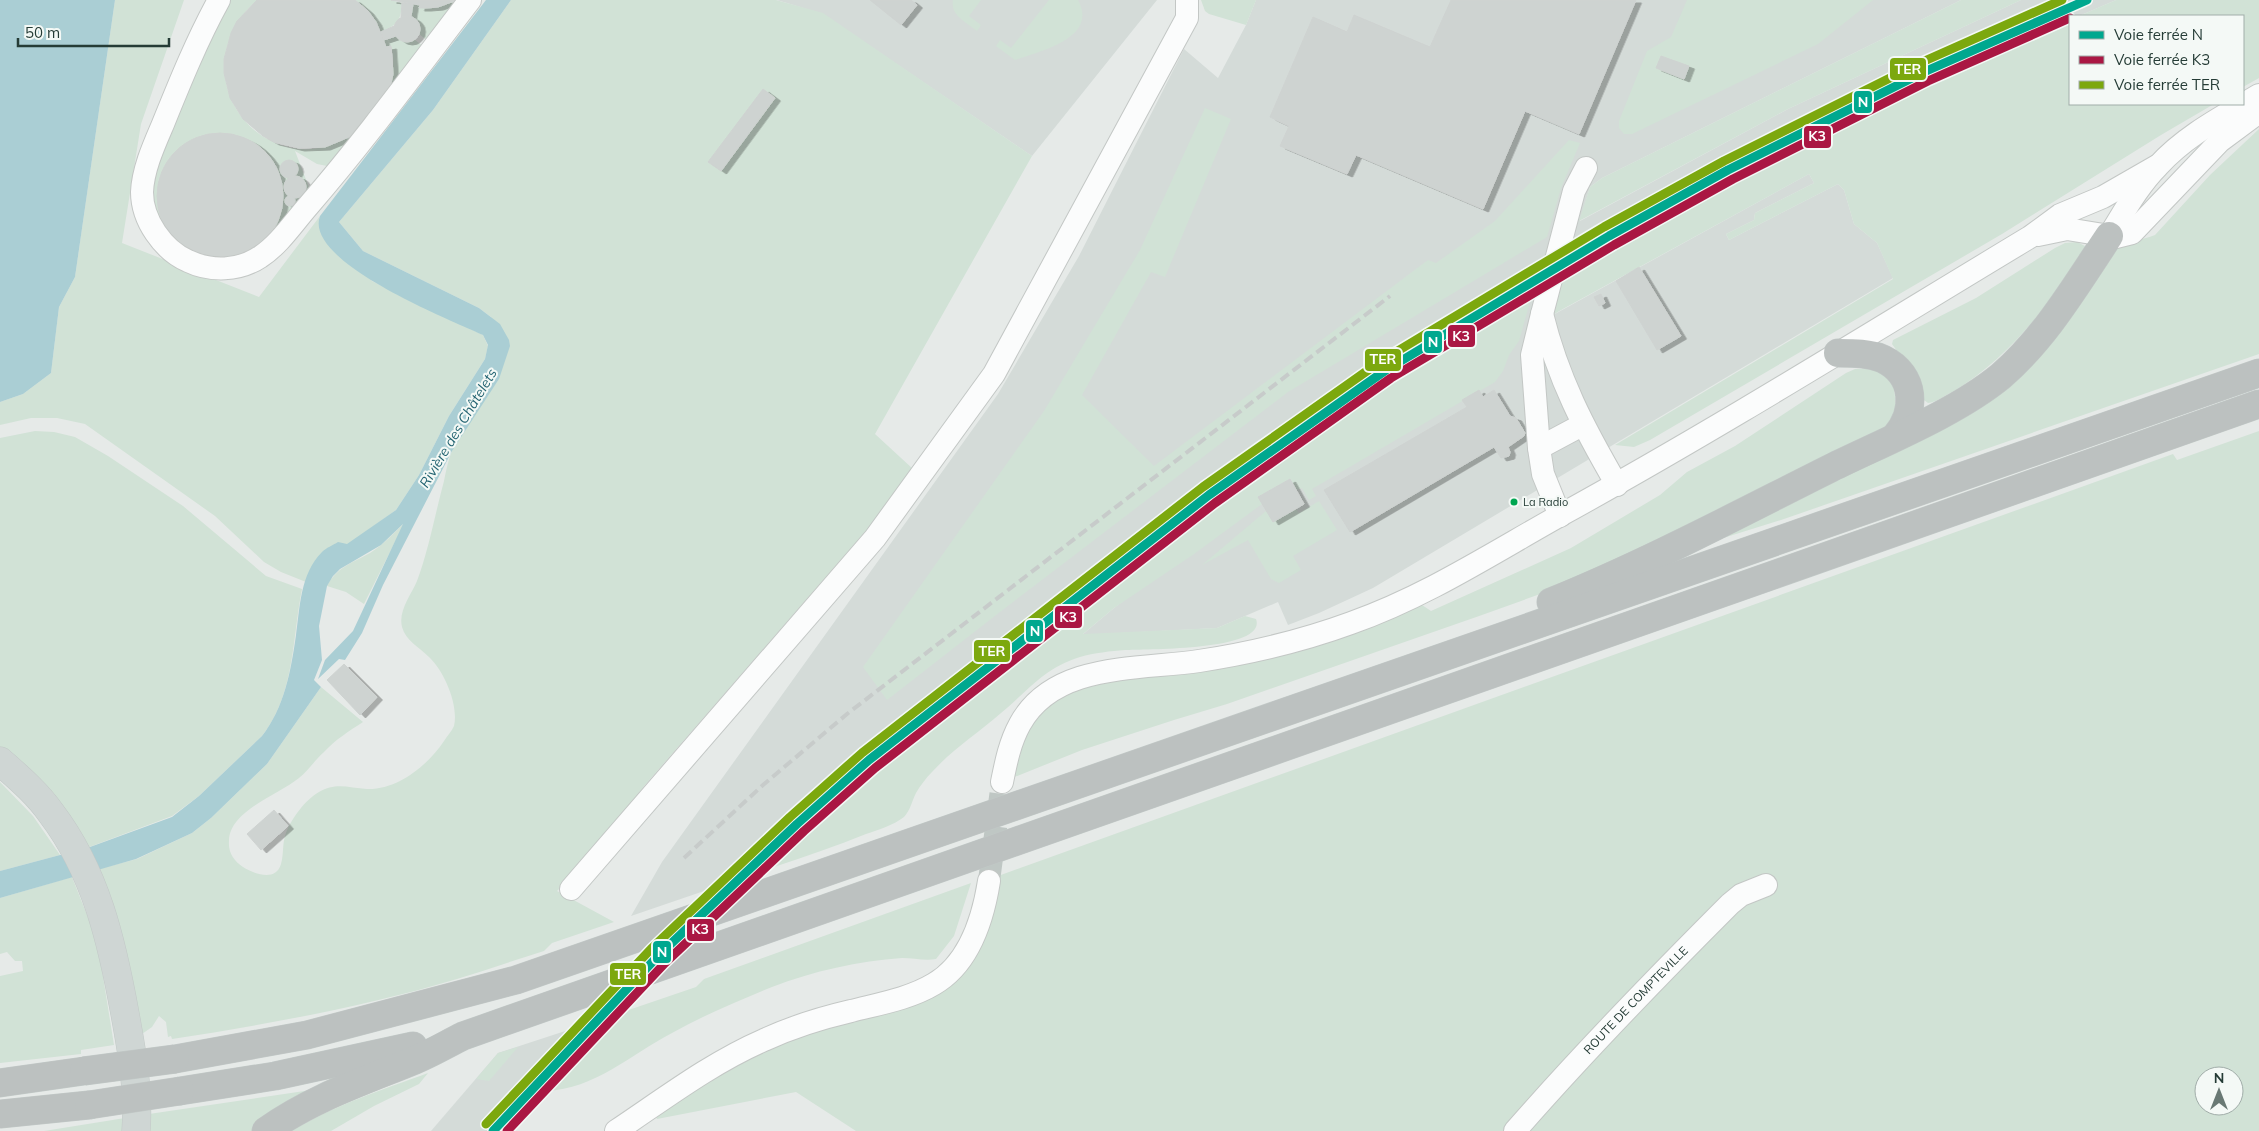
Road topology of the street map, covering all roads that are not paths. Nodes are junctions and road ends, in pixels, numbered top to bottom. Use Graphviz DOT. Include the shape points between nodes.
graph roads {
  1 [pos="219,0"];
  2 [pos="470,0"];
  3 [pos="1187,9"];
  4 [pos="2259,95"];
  5 [pos="2244,104"];
  6 [pos="2243,105"];
  7 [pos="2259,112"];
  8 [pos="2157,166"];
  9 [pos="1586,168"];
  10 [pos="2109,236"];
  11 [pos="2030,237"];
  12 [pos="1542,314"];
  13 [pos="1838,353"];
  14 [pos="2259,373"];
  15 [pos="2259,404"];
  16 [pos="1582,425"];
  17 [pos="1895,437"];
  18 [pos="1539,448"];
  19 [pos="1617,485"];
  20 [pos="1560,516"];
  21 [pos="1228,734"];
  22 [pos="0,761"];
  23 [pos="1002,782"];
  24 [pos="989,881"];
  25 [pos="1766,885"];
  26 [pos="572,889"];
  27 [pos="464,1036"];
  28 [pos="0,1083"];
  29 [pos="0,1114"];
  30 [pos="136,1131"];
  31 [pos="266,1131"];
  32 [pos="616,1131"];
  33 [pos="1515,1131"];
  1 -- 2 [label="street" via="184,70 145,172 142,193 146,216 170,249 187,261 230,268 249,263 272,247 335,175"];
  3 -- 26 [label="street" via="994,374 875,538"];
  4 -- 5 [label="street"];
  6 -- 8 [label="street" via="2187,139"];
  7 -- 10 [label="street" via="2220,141 2138,229 2122,236"];
  8 -- 10 [label="street"];
  8 -- 11 [label="street" via="2103,197 2068,210"];
  9 -- 12 [label="street" via="1574,191"];
  10 -- 11 [label="street" via="2067,229"];
  10 -- 17 [label="highway" via="2056,316 2016,361 1978,392"];
  11 -- 13 [label="street"];
  12 -- 16 [label="street" via="1549,342"];
  12 -- 18 [label="street" via="1532,355"];
  13 -- 17 [label="highway" via="1864,353 1886,360 1904,377 1911,402 1909,415"];
  13 -- 19 [label="street"];
  14 -- 21 [label="highway"];
  15 -- 27 [label="highway"];
  16 -- 18 [label="street"];
  16 -- 19 [label="street"];
  17 -- 21 [label="highway" via="1603,581 1411,654"];
  18 -- 20 [label="street" via="1543,474"];
  19 -- 20 [label="street"];
  20 -- 23 [label="street" via="1424,592 1350,624 1270,648 1229,656 1090,674 1056,688 1021,723 1008,753"];
  21 -- 28 [label="highway, bridge" via="516,980 308,1035 175,1059"];
  22 -- 30 [label="main road" via="50,812 89,876 112,948 130,1042"];
  24 -- 32 [label="street" via="982,914 968,948 958,963 934,984 909,995 824,1018 764,1040 701,1074"];
  25 -- 33 [label="street, ROUTE DE COMPTEVILLE" via="1741,895 1730,904 1631,1004"];
  27 -- 29 [label="highway, bridge" via="275,1076 89,1105"];
  27 -- 31 [label="highway" via="416,1060 326,1095"];
}
